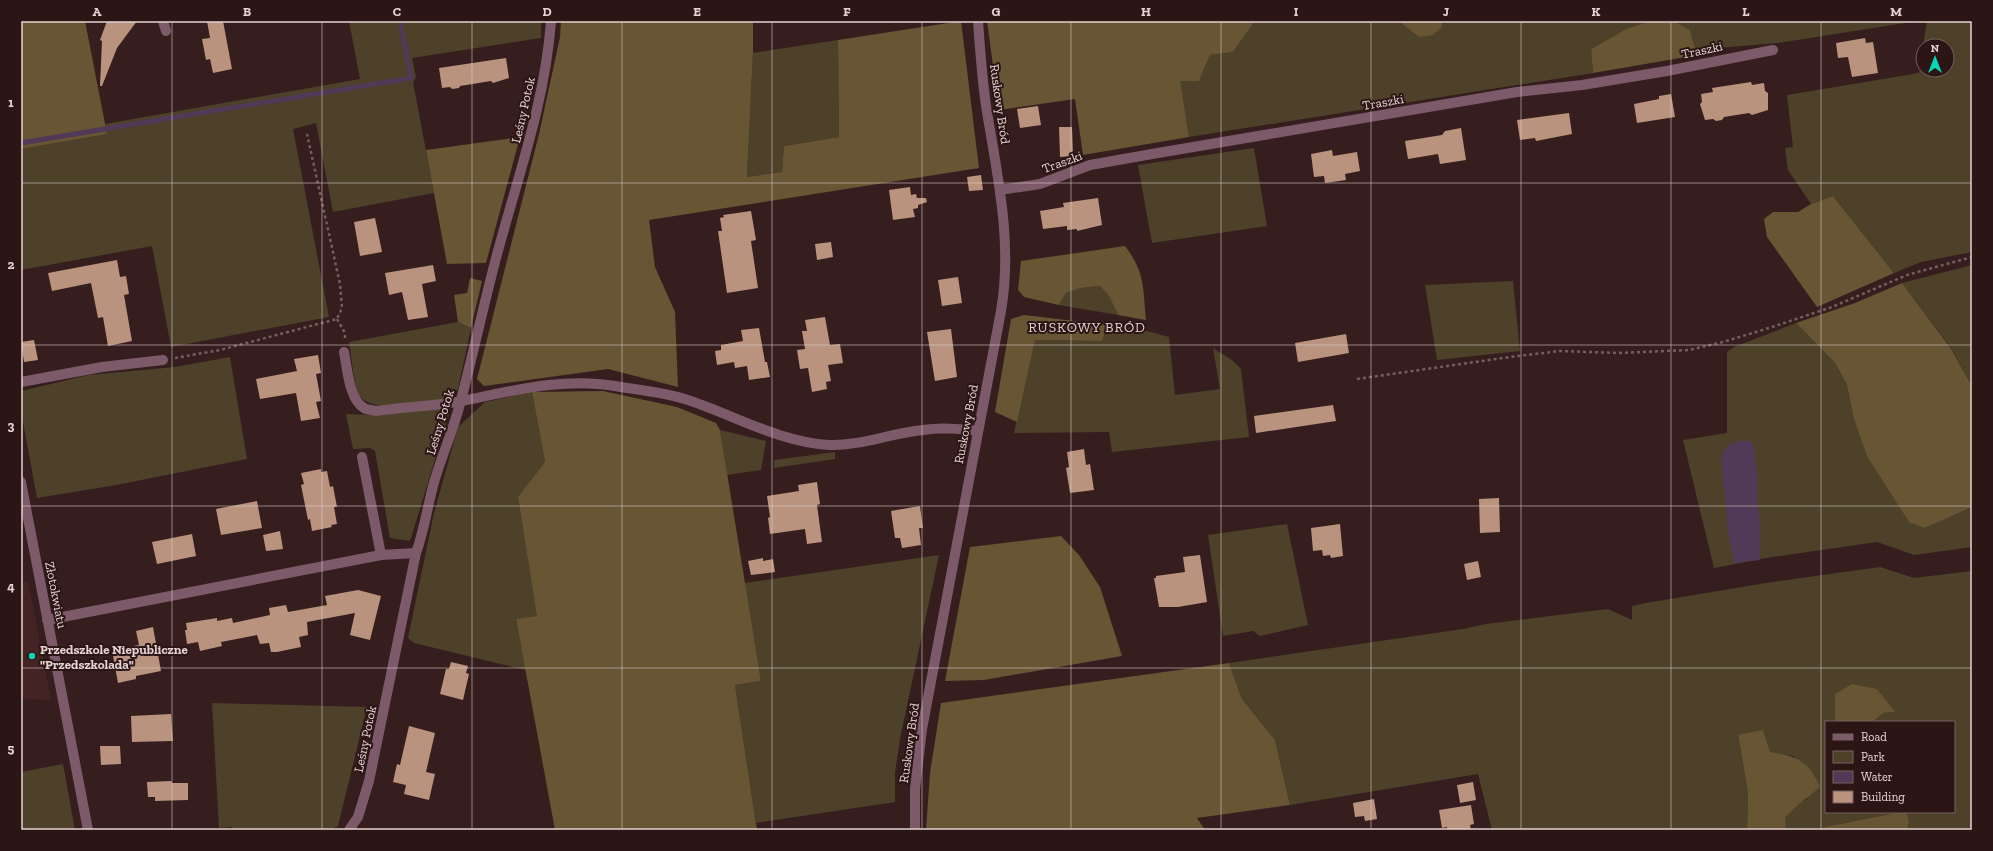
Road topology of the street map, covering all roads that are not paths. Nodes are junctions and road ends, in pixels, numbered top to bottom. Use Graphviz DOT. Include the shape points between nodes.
graph roads {
  1 [pos="551,21"];
  2 [pos="978,21"];
  3 [pos="1773,50"];
  4 [pos="1000,190"];
  5 [pos="344,352"];
  6 [pos="163,360"];
  7 [pos="21,382"];
  8 [pos="461,401"];
  9 [pos="978,431"];
  10 [pos="362,457"];
  11 [pos="21,482"];
  12 [pos="416,553"];
  13 [pos="381,554"];
  14 [pos="47,620"];
  15 [pos="88,830"];
  16 [pos="350,830"];
  17 [pos="915,830"];
  1 -- 8 [label="street, Leśny Potok" via="546,70 530,140 494,268"];
  2 -- 4 [label="street, Ruskowy Bród" via="986,104"];
  3 -- 4 [label="street, Traszki" via="1667,71 1582,85 1517,92 1090,165 1040,184"];
  4 -- 9 [label="street, Ruskowy Bród" via="1006,253 1005,290"];
  5 -- 8 [label="street" via="352,390 356,400 364,408 376,411"];
  6 -- 7 [label="street" via="102,367"];
  8 -- 9 [label="street" via="494,393 579,383 613,386 684,399 742,422 805,442 829,445 856,443 921,430 943,428"];
  8 -- 12 [label="street, Leśny Potok" via="433,487 424,531"];
  9 -- 17 [label="street, Ruskowy Bród" via="917,758"];
  10 -- 13 [label="street"];
  11 -- 14 [label="street, Złotokwiatu"];
  12 -- 13 [label="street"];
  12 -- 16 [label="street, Leśny Potok" via="369,781 358,817"];
  13 -- 14 [label="street"];
  14 -- 15 [label="street, Złotokwiatu"];
}
